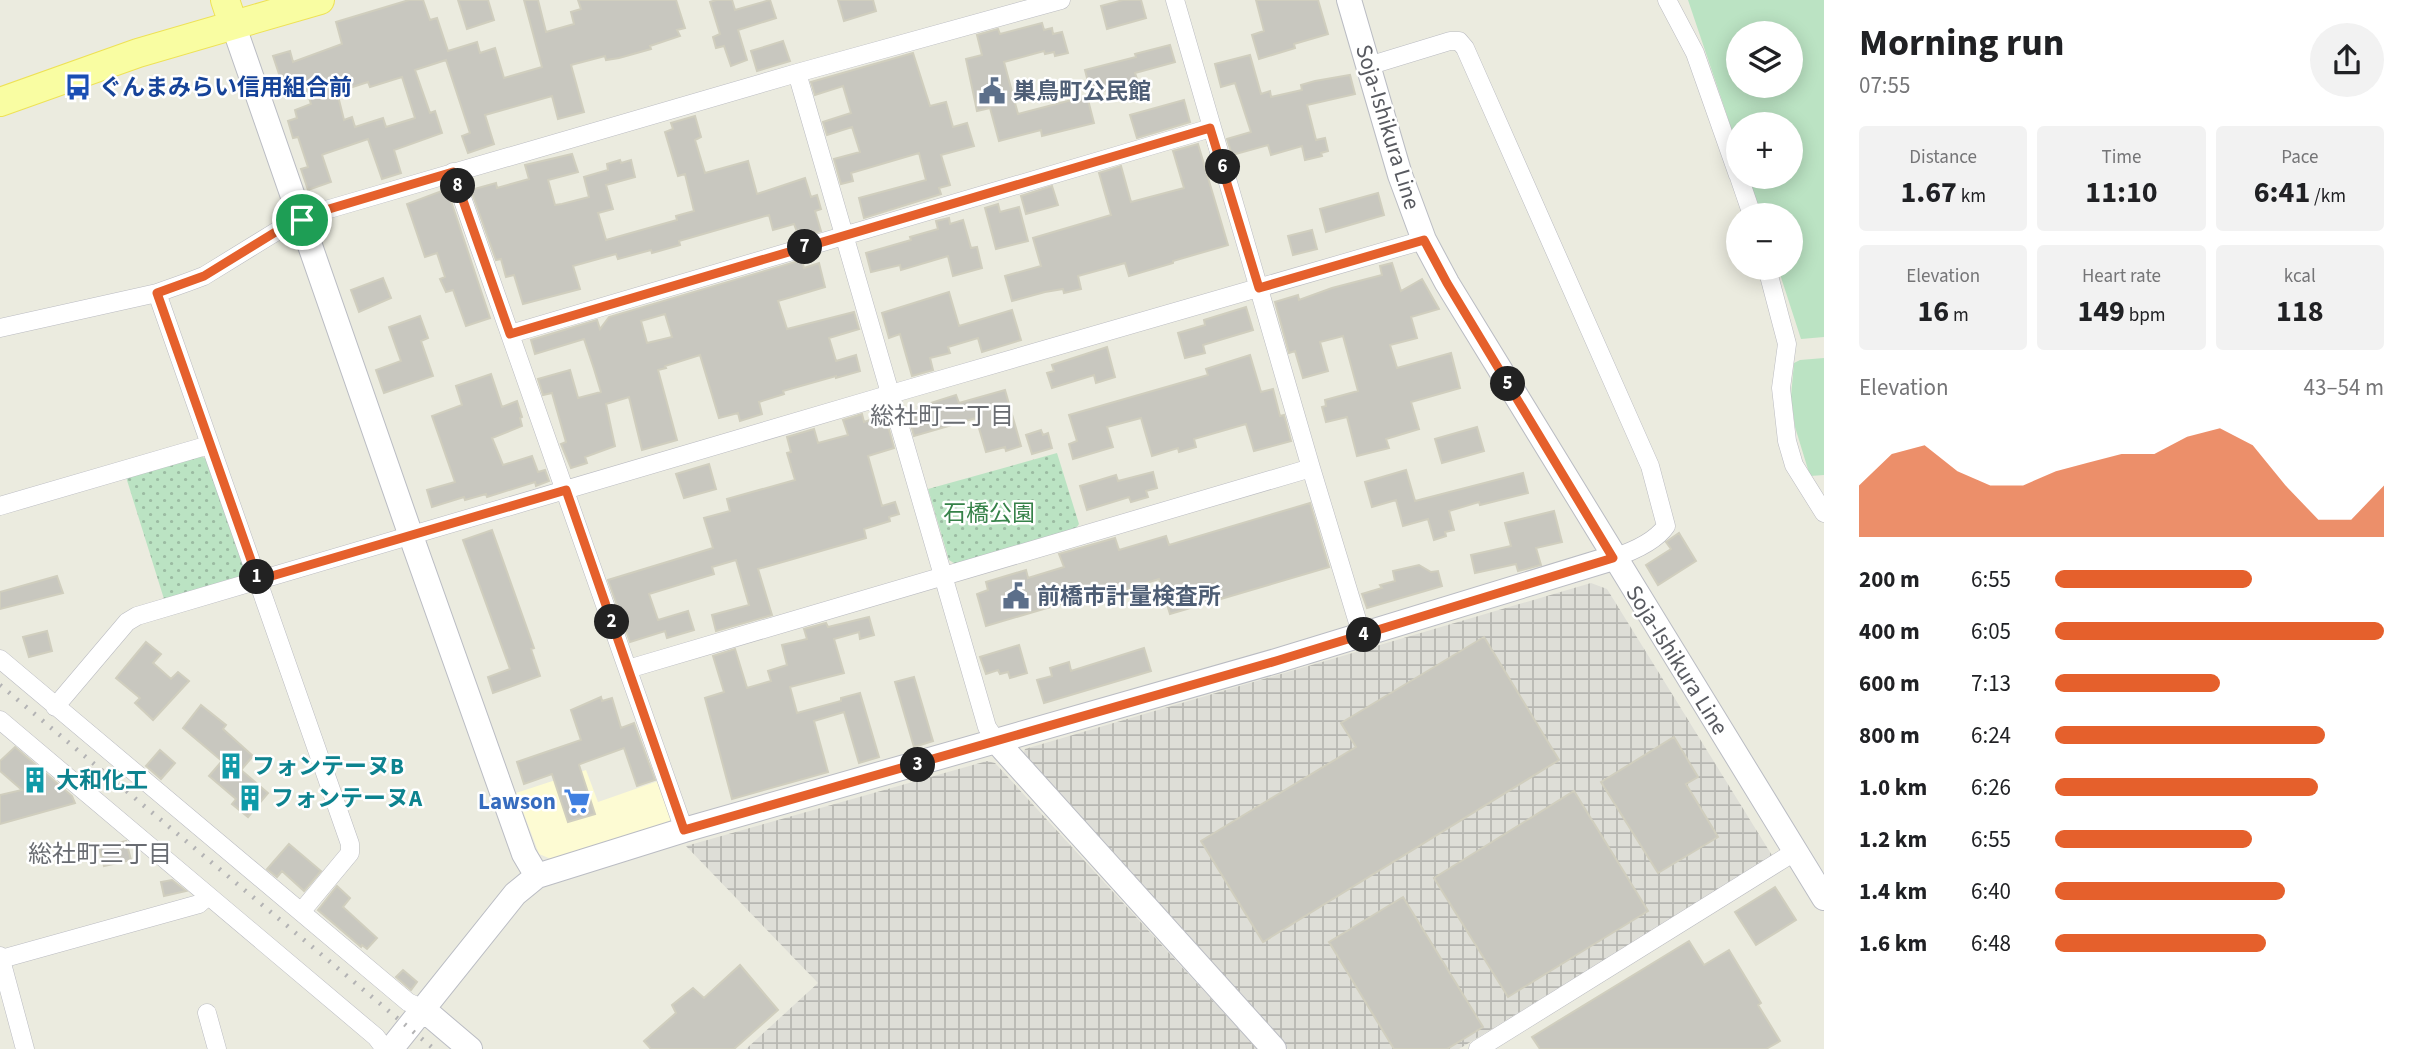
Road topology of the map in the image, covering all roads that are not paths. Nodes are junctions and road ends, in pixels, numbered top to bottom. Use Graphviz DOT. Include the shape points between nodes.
graph roads {
  1 [pos="320,0"];
  2 [pos="1061,0"];
  3 [pos="1175,0"];
  4 [pos="1349,0"];
  5 [pos="1667,0"];
  6 [pos="229,12"];
  7 [pos="1368,66"];
  8 [pos="797,72"];
  9 [pos="0,102"];
  10 [pos="1210,128"];
  11 [pos="1726,142"];
  12 [pos="453,172"];
  13 [pos="302,220"];
  14 [pos="844,236"];
  15 [pos="1424,240"];
  16 [pos="1770,280"];
  17 [pos="1259,288"];
  18 [pos="157,293"];
  19 [pos="0,328"];
  20 [pos="510,334"];
  21 [pos="891,394"];
  22 [pos="209,445"];
  23 [pos="1311,468"];
  24 [pos="566,490"];
  25 [pos="0,506"];
  26 [pos="1824,513"];
  27 [pos="411,536"];
  28 [pos="1613,558"];
  29 [pos="942,576"];
  30 [pos="258,580"];
  31 [pos="1362,636"];
  32 [pos="0,659"];
  33 [pos="628,669"];
  34 [pos="55,707"];
  35 [pos="0,720"];
  36 [pos="998,743"];
  37 [pos="684,830"];
  38 [pos="1796,851"];
  39 [pos="537,876"];
  40 [pos="208,896"];
  41 [pos="1824,898"];
  42 [pos="301,912"];
  43 [pos="0,957"];
  44 [pos="423,1009"];
  45 [pos="207,1013"];
  46 [pos="25,1049"];
  47 [pos="217,1049"];
  48 [pos="385,1049"];
  49 [pos="391,1049"];
  50 [pos="470,1049"];
  51 [pos="1274,1049"];
  52 [pos="1478,1049"];
  1 -- 6 [label="main road"];
  2 -- 8 [label="street"];
  3 -- 10 [label="street"];
  4 -- 7 [label="street, Soja-Ishikura Line"];
  5 -- 11 [label="street" via="1695,53"];
  6 -- 9 [label="main road" via="138,53"];
  6 -- 13 [label="street"];
  7 -- 15 [label="street, Soja-Ishikura Line"];
  7 -- 28 [label="street" via="1455,40 1465,48 1650,466 1665,526 1631,552"];
  8 -- 12 [label="street"];
  8 -- 14 [label="street"];
  10 -- 14 [label="street"];
  10 -- 17 [label="street"];
  12 -- 13 [label="street"];
  12 -- 20 [label="street"];
  13 -- 18 [label="street" via="204,276"];
  13 -- 27 [label="street"];
  14 -- 20 [label="street"];
  14 -- 21 [label="street"];
  15 -- 17 [label="street"];
  15 -- 28 [label="street, Soja-Ishikura Line"];
  16 -- 26 [label="street" via="1787,344 1781,388 1787,441 1794,464"];
  17 -- 21 [label="street"];
  17 -- 23 [label="street"];
  18 -- 19 [label="street"];
  18 -- 22 [label="street"];
  20 -- 24 [label="street"];
  21 -- 24 [label="street"];
  21 -- 29 [label="street"];
  22 -- 25 [label="street"];
  22 -- 30 [label="street"];
  23 -- 29 [label="street"];
  23 -- 31 [label="street"];
  24 -- 27 [label="street"];
  24 -- 33 [label="street"];
  27 -- 30 [label="street"];
  27 -- 39 [label="street" via="524,854"];
  28 -- 31 [label="street"];
  28 -- 38 [label="street, Soja-Ishikura Line"];
  29 -- 33 [label="street"];
  29 -- 36 [label="street" via="987,727"];
  30 -- 34 [label="street" via="127,622"];
  30 -- 42 [label="street" via="351,849"];
  31 -- 36 [label="street"];
  32 -- 34 [label="street"];
  33 -- 37 [label="street"];
  34 -- 42 [label="street"];
  35 -- 40 [label="street"];
  36 -- 37 [label="street"];
  36 -- 51 [label="street"];
  37 -- 39 [label="street"];
  38 -- 41 [label="street, Soja-Ishikura Line"];
  38 -- 52 [label="street"];
  39 -- 44 [label="street" via="515,894"];
  40 -- 43 [label="street" via="199,904"];
  40 -- 48 [label="street"];
  42 -- 44 [label="street" via="408,1002"];
  43 -- 46 [label="street"];
  44 -- 49 [label="street"];
  44 -- 50 [label="street"];
  45 -- 47 [label="street"];
}
